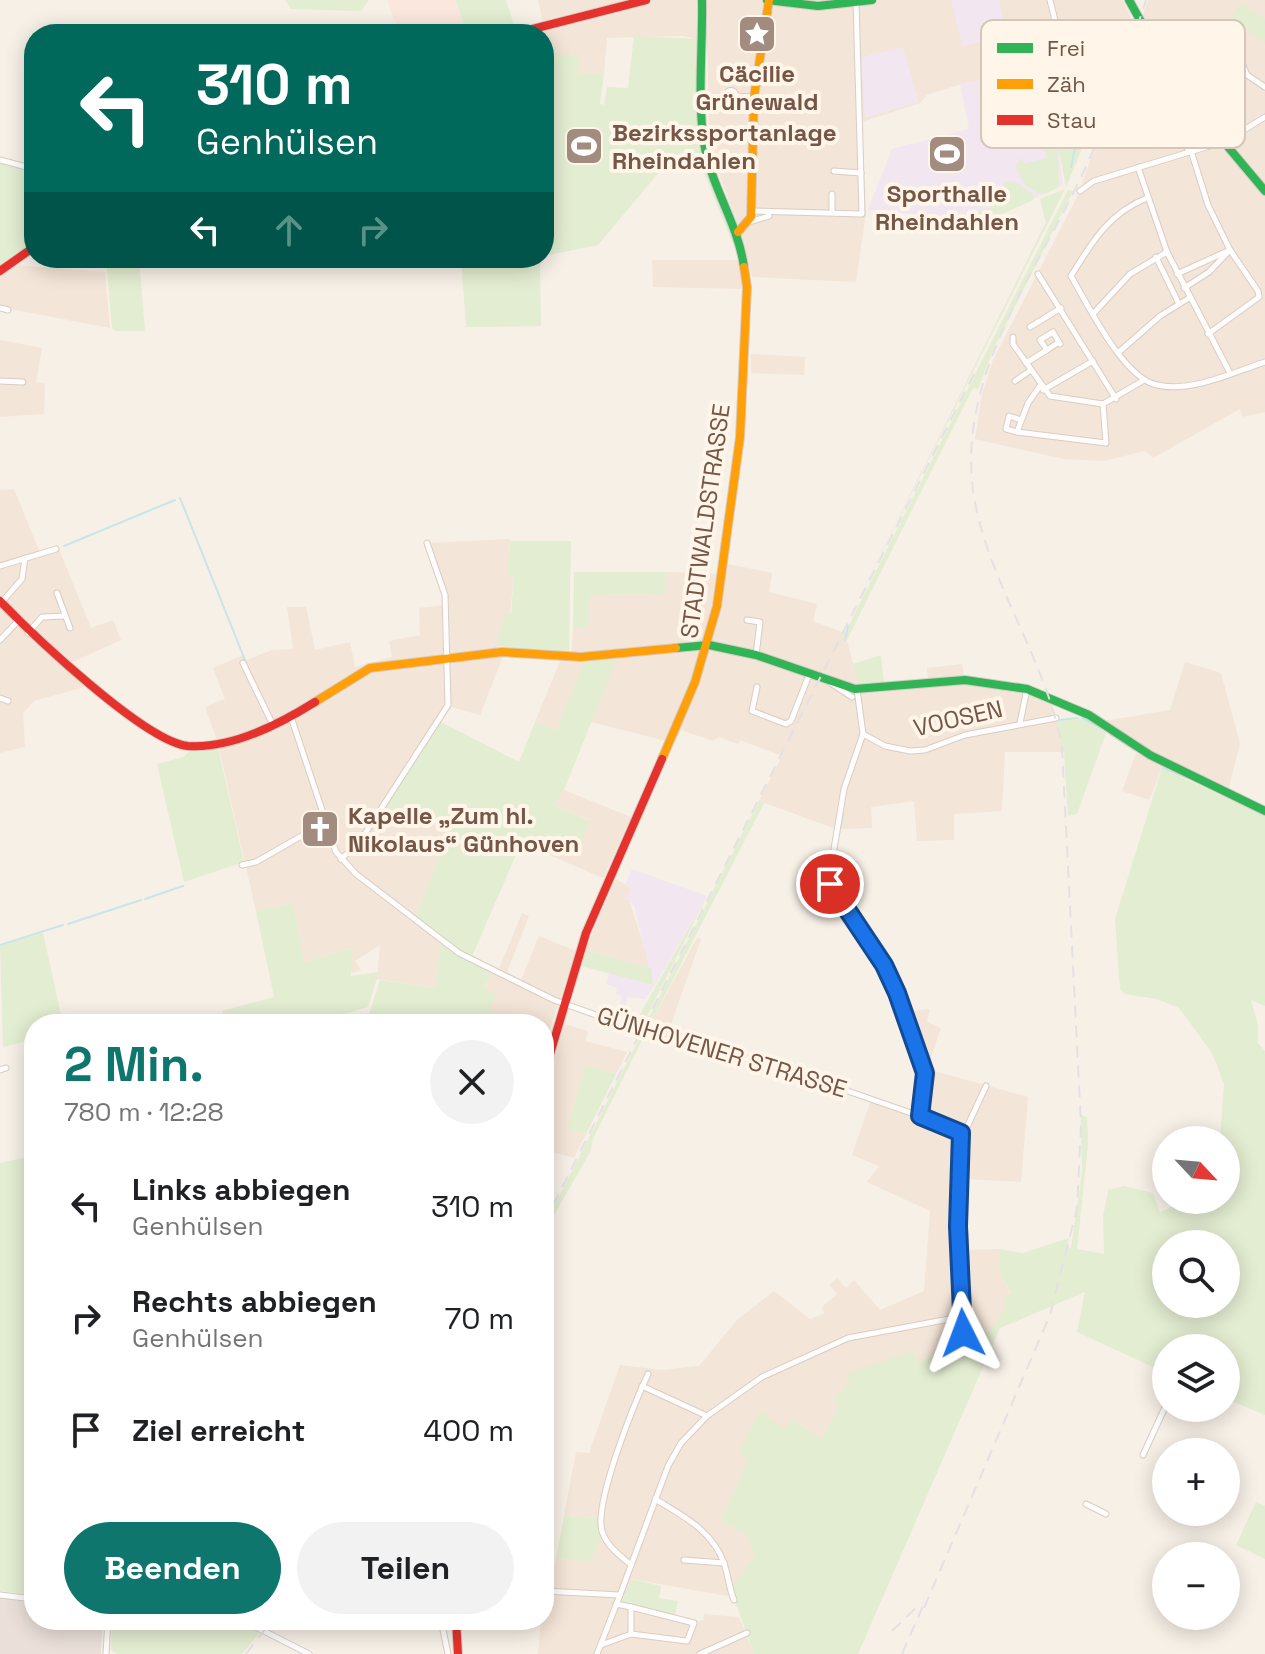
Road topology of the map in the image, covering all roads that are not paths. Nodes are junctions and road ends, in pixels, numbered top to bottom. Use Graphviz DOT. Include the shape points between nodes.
graph roads {
  1 [pos="646,0"];
  2 [pos="702,0"];
  3 [pos="767,0"];
  4 [pos="872,0"];
  5 [pos="1050,0"];
  6 [pos="1129,0"];
  7 [pos="856,2"];
  8 [pos="1055,20"];
  9 [pos="1140,20"];
  10 [pos="552,24"];
  11 [pos="1245,70"];
  12 [pos="1265,87"];
  13 [pos="735,96"];
  14 [pos="754,97"];
  15 [pos="1265,117"];
  16 [pos="1245,129"];
  17 [pos="1185,148"];
  18 [pos="1202,148"];
  19 [pos="1227,148"];
  20 [pos="1188,152"];
  21 [pos="0,160"];
  22 [pos="24,166"];
  23 [pos="1138,167"];
  24 [pos="834,171"];
  25 [pos="861,173"];
  26 [pos="1080,191"];
  27 [pos="1265,191"];
  28 [pos="833,194"];
  29 [pos="1147,198"];
  30 [pos="751,210"];
  31 [pos="832,212"];
  32 [pos="773,213"];
  33 [pos="749,222"];
  34 [pos="736,228"];
  35 [pos="1230,250"];
  36 [pos="1167,252"];
  37 [pos="24,254"];
  38 [pos="1156,257"];
  39 [pos="0,271"];
  40 [pos="1038,274"];
  41 [pos="1177,274"];
  42 [pos="1184,288"];
  43 [pos="1189,298"];
  44 [pos="1179,304"];
  45 [pos="0,308"];
  46 [pos="1061,308"];
  47 [pos="8,310"];
  48 [pos="1093,314"];
  49 [pos="1030,327"];
  50 [pos="1208,334"];
  51 [pos="1013,337"];
  52 [pos="1047,350"];
  53 [pos="1119,352"];
  54 [pos="1093,361"];
  55 [pos="1265,362"];
  56 [pos="1026,363"];
  57 [pos="1031,370"];
  58 [pos="1230,373"];
  59 [pos="1144,380"];
  60 [pos="0,381"];
  61 [pos="1015,381"];
  62 [pos="23,382"];
  63 [pos="1042,388"];
  64 [pos="1116,399"];
  65 [pos="1103,404"];
  66 [pos="1021,420"];
  67 [pos="1017,432"];
  68 [pos="427,543"];
  69 [pos="56,549"];
  70 [pos="25,558"];
  71 [pos="0,566"];
  72 [pos="57,593"];
  73 [pos="0,602"];
  74 [pos="61,605"];
  75 [pos="65,616"];
  76 [pos="48,617"];
  77 [pos="747,620"];
  78 [pos="17,622"];
  79 [pos="70,628"];
  80 [pos="28,633"];
  81 [pos="0,640"];
  82 [pos="709,645"];
  83 [pos="756,655"];
  84 [pos="447,660"];
  85 [pos="243,663"];
  86 [pos="809,675"];
  87 [pos="757,687"];
  88 [pos="1027,689"];
  89 [pos="853,692"];
  90 [pos="0,698"];
  91 [pos="8,701"];
  92 [pos="291,717"];
  93 [pos="1056,718"];
  94 [pos="272,723"];
  95 [pos="1019,724"];
  96 [pos="863,734"];
  97 [pos="1265,811"];
  98 [pos="324,823"];
  99 [pos="341,859"];
  100 [pos="242,865"];
  101 [pos="564,1003"];
  102 [pos="554,1038"];
  103 [pos="986,1086"];
  104 [pos="920,1114"];
  105 [pos="960,1130"];
  106 [pos="960,1317"];
  107 [pos="963,1333"];
  108 [pos="648,1374"];
  109 [pos="642,1386"];
  110 [pos="707,1416"];
  111 [pos="1158,1422"];
  112 [pos="1143,1455"];
  113 [pos="655,1499"];
  114 [pos="1086,1504"];
  115 [pos="1106,1514"];
  116 [pos="684,1560"];
  117 [pos="724,1563"];
  118 [pos="630,1564"];
  119 [pos="554,1592"];
  120 [pos="0,1595"];
  121 [pos="620,1595"];
  122 [pos="24,1598"];
  123 [pos="734,1600"];
  124 [pos="616,1604"];
  125 [pos="631,1607"];
  126 [pos="107,1630"];
  127 [pos="262,1630"];
  128 [pos="443,1630"];
  129 [pos="457,1630"];
  130 [pos="747,1633"];
  131 [pos="631,1634"];
  132 [pos="601,1645"];
  133 [pos="106,1654"];
  134 [pos="309,1654"];
  135 [pos="448,1654"];
  136 [pos="459,1654"];
  137 [pos="597,1654"];
  138 [pos="702,1654"];
  1 -- 10 [label="street"];
  2 -- 34 [label="street, STADTWALDSTRASSE" via="704,142"];
  3 -- 7 [label="street" via="818,6"];
  3 -- 14 [label="street"];
  4 -- 7 [label="street"];
  5 -- 8 [label="street"];
  6 -- 9 [label="street"];
  7 -- 25 [label="street"];
  11 -- 12 [label="street"];
  13 -- 14 [label="street"];
  14 -- 30 [label="street"];
  15 -- 16 [label="street"];
  17 -- 20 [label="street"];
  18 -- 20 [label="street"];
  19 -- 27 [label="street"];
  20 -- 23 [label="street"];
  20 -- 35 [label="street"];
  21 -- 22 [label="street"];
  23 -- 26 [label="street"];
  23 -- 29 [label="street"];
  24 -- 25 [label="street"];
  25 -- 31 [label="street" via="862,214"];
  28 -- 31 [label="street"];
  29 -- 36 [label="street"];
  29 -- 48 [label="street" via="1120,210 1106,224 1071,276"];
  30 -- 32 [label="street"];
  30 -- 33 [label="street"];
  30 -- 34 [label="street"];
  31 -- 32 [label="street"];
  32 -- 33 [label="street"];
  33 -- 34 [label="street"];
  34 -- 82 [label="street, STADTWALDSTRASSE" via="747,287 743,412"];
  35 -- 41 [label="street"];
  35 -- 42 [label="street"];
  35 -- 50 [label="street" via="1259,297"];
  36 -- 38 [label="street"];
  36 -- 41 [label="street"];
  37 -- 39 [label="street"];
  38 -- 44 [label="street"];
  38 -- 48 [label="street" via="1124,279"];
  40 -- 46 [label="street"];
  41 -- 42 [label="street"];
  42 -- 43 [label="street"];
  43 -- 44 [label="street"];
  43 -- 50 [label="street"];
  44 -- 53 [label="street"];
  45 -- 47 [label="street"];
  46 -- 49 [label="street"];
  46 -- 54 [label="street"];
  48 -- 53 [label="street"];
  50 -- 58 [label="street"];
  51 -- 56 [label="street"];
  52 -- 52 [label="street" via="1040,340 1053,332 1060,343"];
  52 -- 56 [label="street"];
  53 -- 59 [label="street"];
  54 -- 63 [label="street"];
  54 -- 64 [label="street"];
  55 -- 58 [label="street"];
  56 -- 57 [label="street"];
  57 -- 61 [label="street"];
  57 -- 63 [label="street"];
  58 -- 59 [label="street" via="1169,387"];
  59 -- 64 [label="street"];
  60 -- 62 [label="street"];
  63 -- 65 [label="street" via="1055,397"];
  63 -- 66 [label="street"];
  64 -- 65 [label="street"];
  65 -- 67 [label="street" via="1106,443"];
  66 -- 67 [label="street"];
  66 -- 67 [label="street" via="1009,416 1006,429"];
  68 -- 84 [label="street" via="445,595"];
  69 -- 70 [label="street"];
  70 -- 71 [label="street"];
  70 -- 73 [label="street" via="22,579"];
  72 -- 74 [label="street"];
  73 -- 78 [label="street"];
  74 -- 75 [label="street"];
  74 -- 76 [label="street"];
  75 -- 76 [label="street"];
  75 -- 79 [label="street"];
  76 -- 80 [label="street"];
  77 -- 83 [label="street" via="760,622"];
  78 -- 80 [label="street"];
  78 -- 81 [label="street"];
  80 -- 94 [label="street" via="155,732 186,746 221,744"];
  82 -- 83 [label="street"];
  82 -- 84 [label="street" via="581,657 502,652"];
  82 -- 101 [label="street, STADTWALDSTRASSE" via="586,933"];
  83 -- 86 [label="street"];
  84 -- 92 [label="street" via="370,668"];
  84 -- 99 [label="street" via="448,705 359,843"];
  85 -- 94 [label="street"];
  86 -- 87 [label="street" via="786,724 752,711"];
  86 -- 89 [label="street"];
  88 -- 89 [label="street" via="965,680"];
  88 -- 95 [label="street, VOOSEN"];
  88 -- 97 [label="street" via="1089,715 1137,746"];
  89 -- 96 [label="street"];
  90 -- 91 [label="street"];
  92 -- 94 [label="street"];
  92 -- 98 [label="street, GÜNHOVENER STRASSE"];
  93 -- 95 [label="street, VOOSEN"];
  95 -- 96 [label="street, VOOSEN" via="910,751"];
  96 -- 104 [label="street" via="844,789 829,879 897,993 925,1073"];
  98 -- 99 [label="street, GÜNHOVENER STRASSE"];
  98 -- 100 [label="street"];
  99 -- 101 [label="street, GÜNHOVENER STRASSE" via="459,953"];
  101 -- 102 [label="street, STADTWALDSTRASSE"];
  101 -- 104 [label="street, GÜNHOVENER STRASSE" via="666,1040 770,1064"];
  103 -- 105 [label="street" via="967,1127"];
  104 -- 105 [label="street, GÜNHOVENER STRASSE"];
  105 -- 106 [label="street"];
  106 -- 107 [label="street"];
  106 -- 110 [label="street" via="848,1338 762,1377"];
  108 -- 109 [label="street"];
  109 -- 110 [label="street"];
  109 -- 118 [label="street" via="616,1455 601,1521 610,1545"];
  110 -- 113 [label="street" via="674,1454"];
  111 -- 112 [label="street"];
  113 -- 117 [label="street" via="695,1522"];
  113 -- 118 [label="street"];
  114 -- 115 [label="street"];
  116 -- 117 [label="street"];
  117 -- 123 [label="street"];
  118 -- 121 [label="street"];
  119 -- 121 [label="street"];
  120 -- 122 [label="street"];
  121 -- 124 [label="street"];
  124 -- 125 [label="street"];
  124 -- 132 [label="street"];
  125 -- 131 [label="street"];
  125 -- 131 [label="street" via="694,1623 687,1640"];
  126 -- 133 [label="street"];
  127 -- 134 [label="street"];
  128 -- 135 [label="street"];
  129 -- 136 [label="street"];
  130 -- 138 [label="street"];
  131 -- 132 [label="street"];
  132 -- 137 [label="street"];
}
